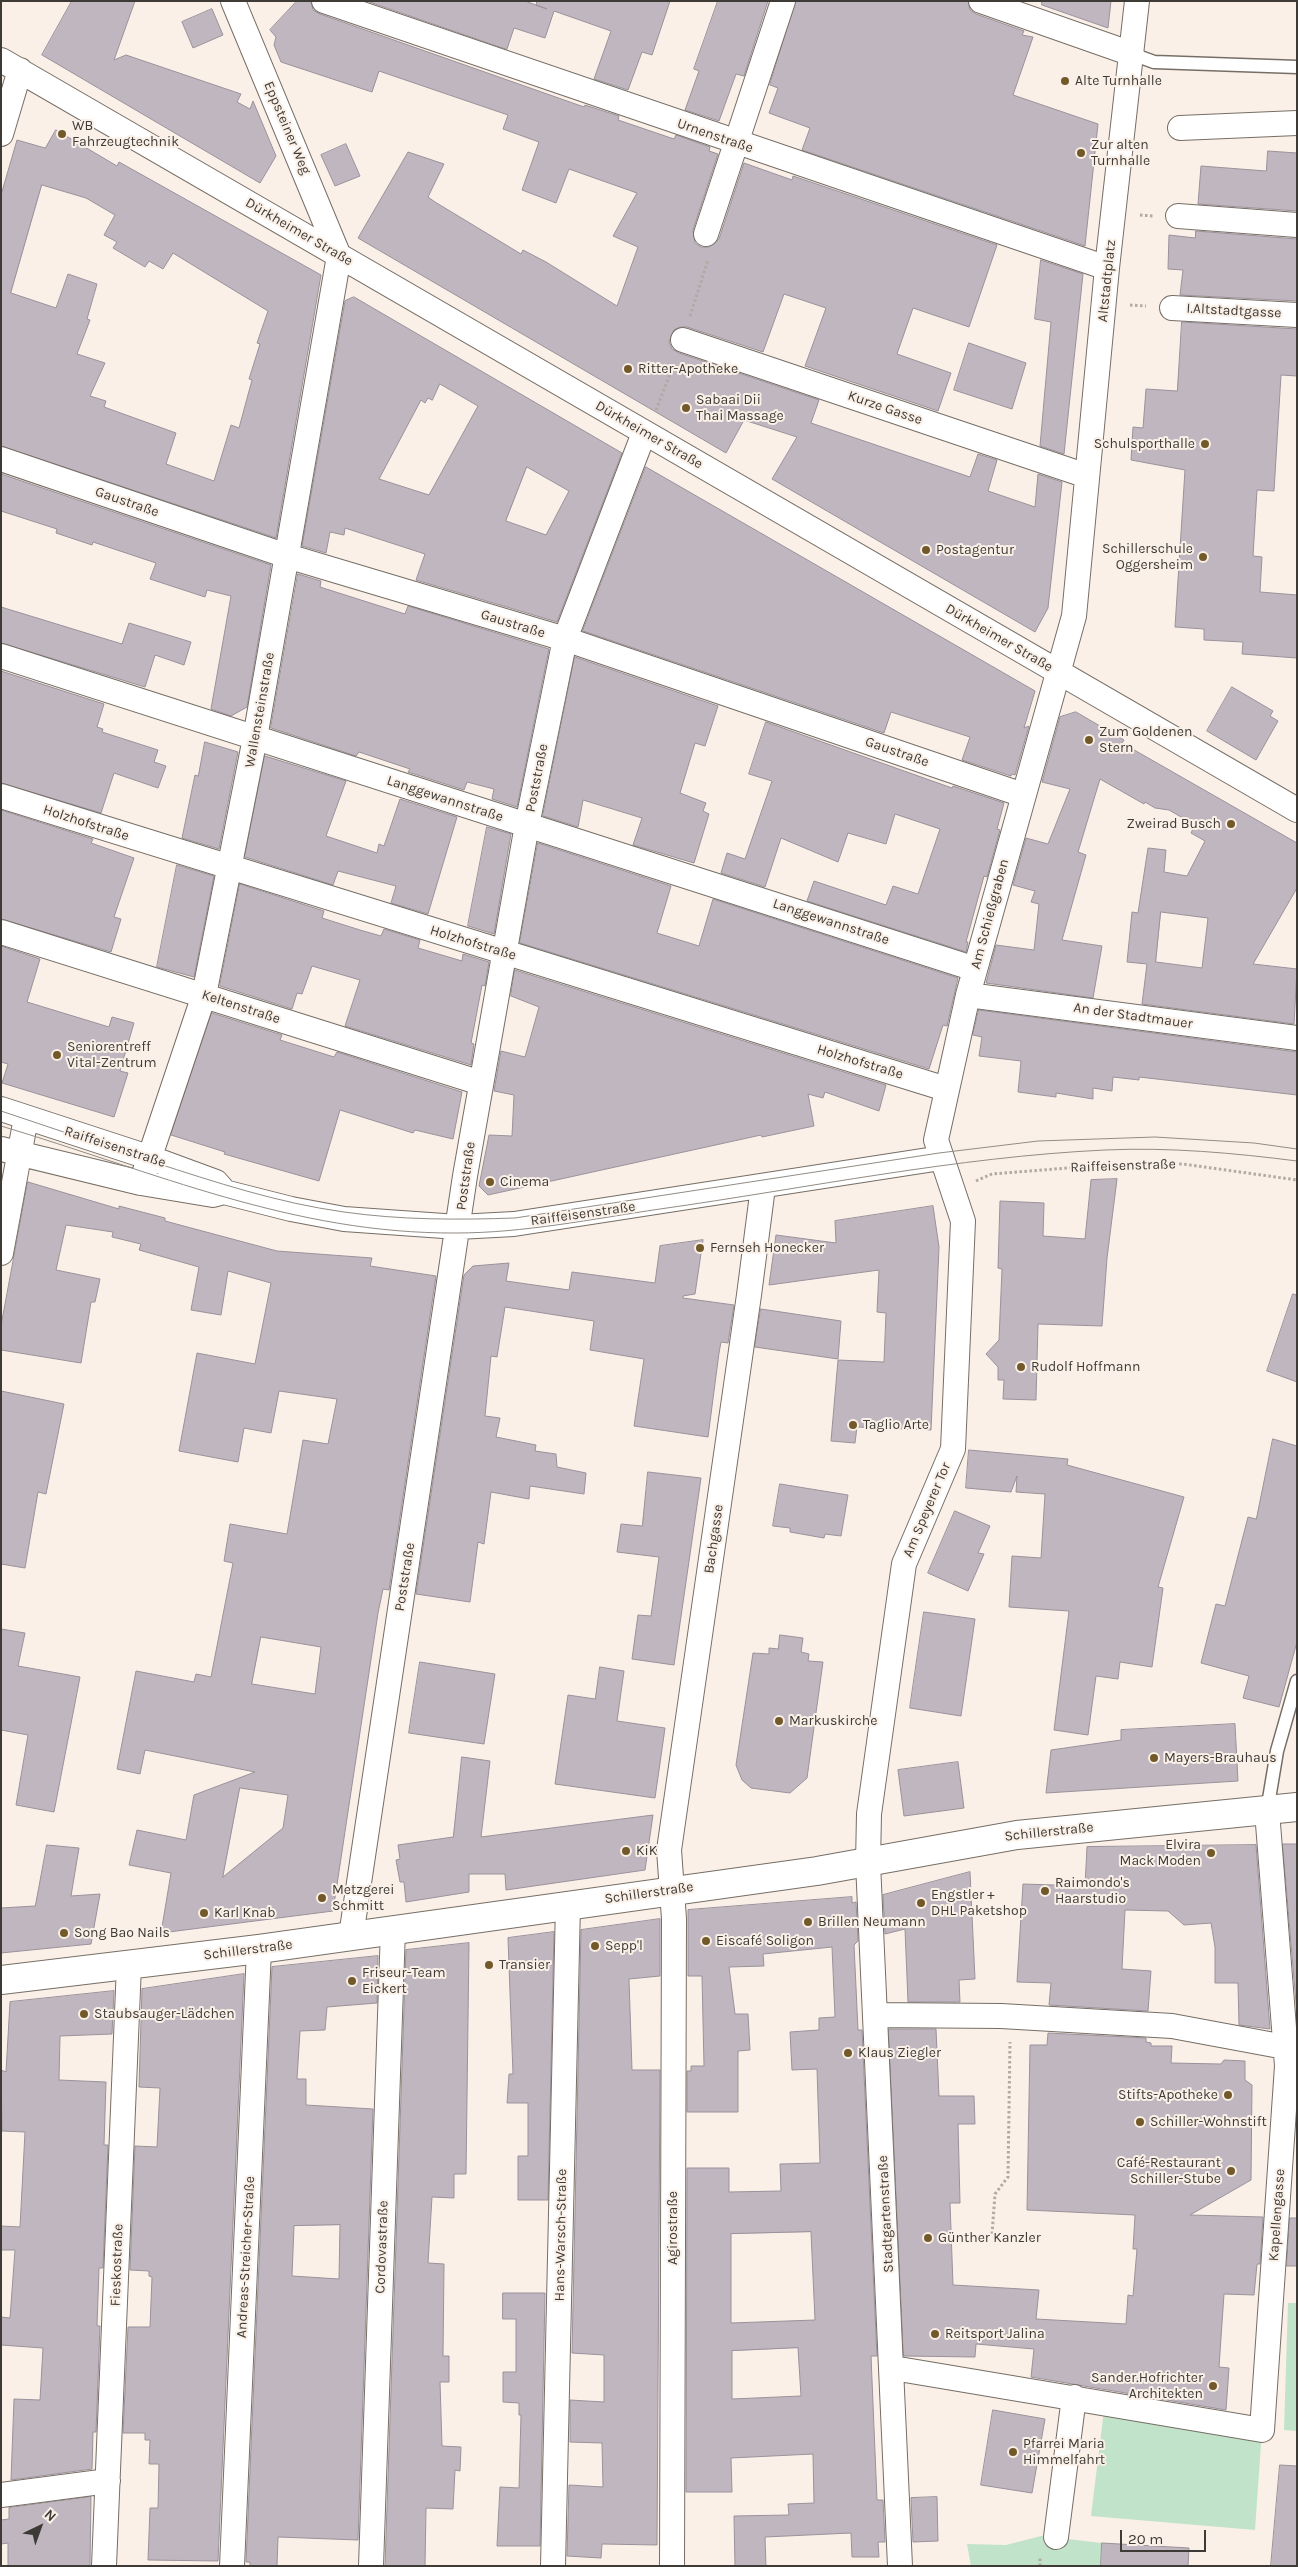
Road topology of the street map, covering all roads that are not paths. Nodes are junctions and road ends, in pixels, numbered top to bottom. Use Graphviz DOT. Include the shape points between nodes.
graph roads {
  1 [pos="233,1"];
  2 [pos="324,1"];
  3 [pos="784,1"];
  4 [pos="981,1"];
  5 [pos="1137,1"];
  6 [pos="1132,54"];
  7 [pos="10,65"];
  8 [pos="1297,67"];
  9 [pos="1297,123"];
  10 [pos="1180,128"];
  11 [pos="1,134"];
  12 [pos="736,143"];
  13 [pos="1178,216"];
  14 [pos="1297,225"];
  15 [pos="706,234"];
  16 [pos="339,256"];
  17 [pos="1107,268"];
  18 [pos="1172,308"];
  19 [pos="1297,315"];
  20 [pos="682,340"];
  21 [pos="644,433"];
  22 [pos="1,459"];
  23 [pos="1087,476"];
  24 [pos="287,556"];
  25 [pos="564,639"];
  26 [pos="1,656"];
  27 [pos="1059,673"];
  28 [pos="255,738"];
  29 [pos="1023,795"];
  30 [pos="1,796"];
  31 [pos="1297,810"];
  32 [pos="527,825"];
  33 [pos="230,869"];
  34 [pos="1,932"];
  35 [pos="505,953"];
  36 [pos="975,969"];
  37 [pos="968,994"];
  38 [pos="204,995"];
  39 [pos="1297,1038"];
  40 [pos="481,1083"];
  41 [pos="946,1089"];
  42 [pos="1,1109"];
  43 [pos="26,1118"];
  44 [pos="10,1152"];
  45 [pos="148,1157"];
  46 [pos="941,1158"];
  47 [pos="140,1182"];
  48 [pos="762,1187"];
  49 [pos="224,1192"];
  50 [pos="458,1227"];
  51 [pos="1,1253"];
  52 [pos="1297,1681"];
  53 [pos="1297,1807"];
  54 [pos="1268,1811"];
  55 [pos="868,1863"];
  56 [pos="672,1890"];
  57 [pos="568,1904"];
  58 [pos="351,1936"];
  59 [pos="393,1941"];
  60 [pos="259,1948"];
  61 [pos="129,1965"];
  62 [pos="1,1980"];
  63 [pos="876,2015"];
  64 [pos="1290,2059"];
  65 [pos="893,2368"];
  66 [pos="1074,2397"];
  67 [pos="108,2481"];
  68 [pos="1,2495"];
  69 [pos="1056,2537"];
  70 [pos="104,2566"];
  71 [pos="232,2566"];
  72 [pos="371,2566"];
  73 [pos="553,2566"];
  74 [pos="672,2566"];
  75 [pos="900,2566"];
  1 -- 16 [label="street, Eppsteiner Weg"];
  2 -- 12 [label="street, Urnenstraße"];
  3 -- 12 [label="street"];
  4 -- 6 [label="street"];
  5 -- 6 [label="street, Altstadtplatz"];
  6 -- 8 [label="lane" via="1154,62"];
  6 -- 17 [label="street, Altstadtplatz"];
  7 -- 11 [label="street"];
  7 -- 16 [label="street, Dürkheimer Straße"];
  9 -- 10 [label="street"];
  12 -- 15 [label="street"];
  12 -- 17 [label="street, Urnenstraße"];
  13 -- 14 [label="street"];
  16 -- 21 [label="street, Dürkheimer Straße"];
  16 -- 24 [label="street, Wallensteinstraße"];
  17 -- 23 [label="street, Altstadtplatz"];
  18 -- 19 [label="street, I.Altstadtgasse"];
  20 -- 23 [label="street, Kurze Gasse"];
  21 -- 25 [label="street, Poststraße"];
  21 -- 27 [label="street, Dürkheimer Straße"];
  22 -- 24 [label="street, Gaustraße"];
  23 -- 27 [label="street, Altstadtplatz" via="1074,616"];
  24 -- 25 [label="street, Gaustraße"];
  24 -- 28 [label="street, Wallensteinstraße"];
  25 -- 29 [label="street, Gaustraße"];
  25 -- 32 [label="street, Poststraße"];
  26 -- 28 [label="street, Langgewannstraße"];
  27 -- 29 [label="street, Am Schießgraben"];
  27 -- 31 [label="street, Dürkheimer Straße"];
  28 -- 32 [label="street, Langgewannstraße"];
  28 -- 33 [label="street, Wallensteinstraße"];
  29 -- 36 [label="street, Am Schießgraben"];
  30 -- 33 [label="street, Holzhofstraße"];
  32 -- 35 [label="street, Poststraße"];
  32 -- 36 [label="street, Langgewannstraße"];
  33 -- 35 [label="street, Holzhofstraße"];
  33 -- 38 [label="street, Wallensteinstraße"];
  34 -- 38 [label="street, Keltenstraße"];
  35 -- 40 [label="street, Poststraße"];
  35 -- 41 [label="street, Holzhofstraße"];
  36 -- 37 [label="street, Am Schießgraben"];
  37 -- 39 [label="street, An der Stadtmauer"];
  37 -- 41 [label="street, Am Schießgraben"];
  38 -- 40 [label="street, Keltenstraße"];
  38 -- 45 [label="street, Wallensteinstraße"];
  40 -- 50 [label="street, Poststraße"];
  41 -- 46 [label="street, Am Schießgraben" via="936,1140"];
  42 -- 43 [label="street, Raiffeisenstraße"];
  43 -- 44 [label="street"];
  43 -- 45 [label="street, Raiffeisenstraße"];
  44 -- 47 [label="street, Raiffeisenstraße"];
  44 -- 51 [label="street"];
  45 -- 47 [label="street, Wallensteinstraße"];
  45 -- 49 [label="street, Raiffeisenstraße" via="216,1182"];
  46 -- 48 [label="street, Raiffeisenstraße"];
  46 -- 55 [label="street, Am Speyerer Tor" via="962,1221 953,1449 904,1564 869,1814"];
  47 -- 49 [label="street, Raiffeisenstraße" via="213,1195"];
  48 -- 50 [label="street, Raiffeisenstraße" via="514,1224"];
  48 -- 56 [label="street, Bachgasse" via="669,1850"];
  49 -- 50 [label="street, Raiffeisenstraße" via="344,1219"];
  50 -- 58 [label="street, Poststraße"];
  52 -- 54 [label="lane" via="1277,1751"];
  53 -- 54 [label="street, Schillerstraße"];
  54 -- 55 [label="street, Schillerstraße" via="1017,1835"];
  54 -- 64 [label="street, Kapellengasse"];
  55 -- 56 [label="street, Schillerstraße"];
  55 -- 63 [label="street, Stadtgartenstraße"];
  56 -- 57 [label="street, Schillerstraße"];
  56 -- 74 [label="street, Agirostraße"];
  57 -- 59 [label="street, Schillerstraße"];
  57 -- 73 [label="street, Hans-Warsch-Straße"];
  58 -- 59 [label="street, Schillerstraße"];
  58 -- 60 [label="street, Schillerstraße"];
  59 -- 72 [label="street, Cordovastraße"];
  60 -- 61 [label="street, Schillerstraße"];
  60 -- 71 [label="street, Andreas-Streicher-Straße"];
  61 -- 62 [label="street, Schillerstraße"];
  61 -- 67 [label="street, Fieskostraße"];
  63 -- 64 [label="street" via="1011,2017 1172,2026"];
  63 -- 65 [label="street, Stadtgartenstraße"];
  64 -- 66 [label="street, Kapellengasse" via="1262,2430"];
  65 -- 66 [label="street, Kapellengasse"];
  65 -- 75 [label="street, Stadtgartenstraße"];
  66 -- 69 [label="street"];
  67 -- 68 [label="street"];
  67 -- 70 [label="street, Fieskostraße"];
}
